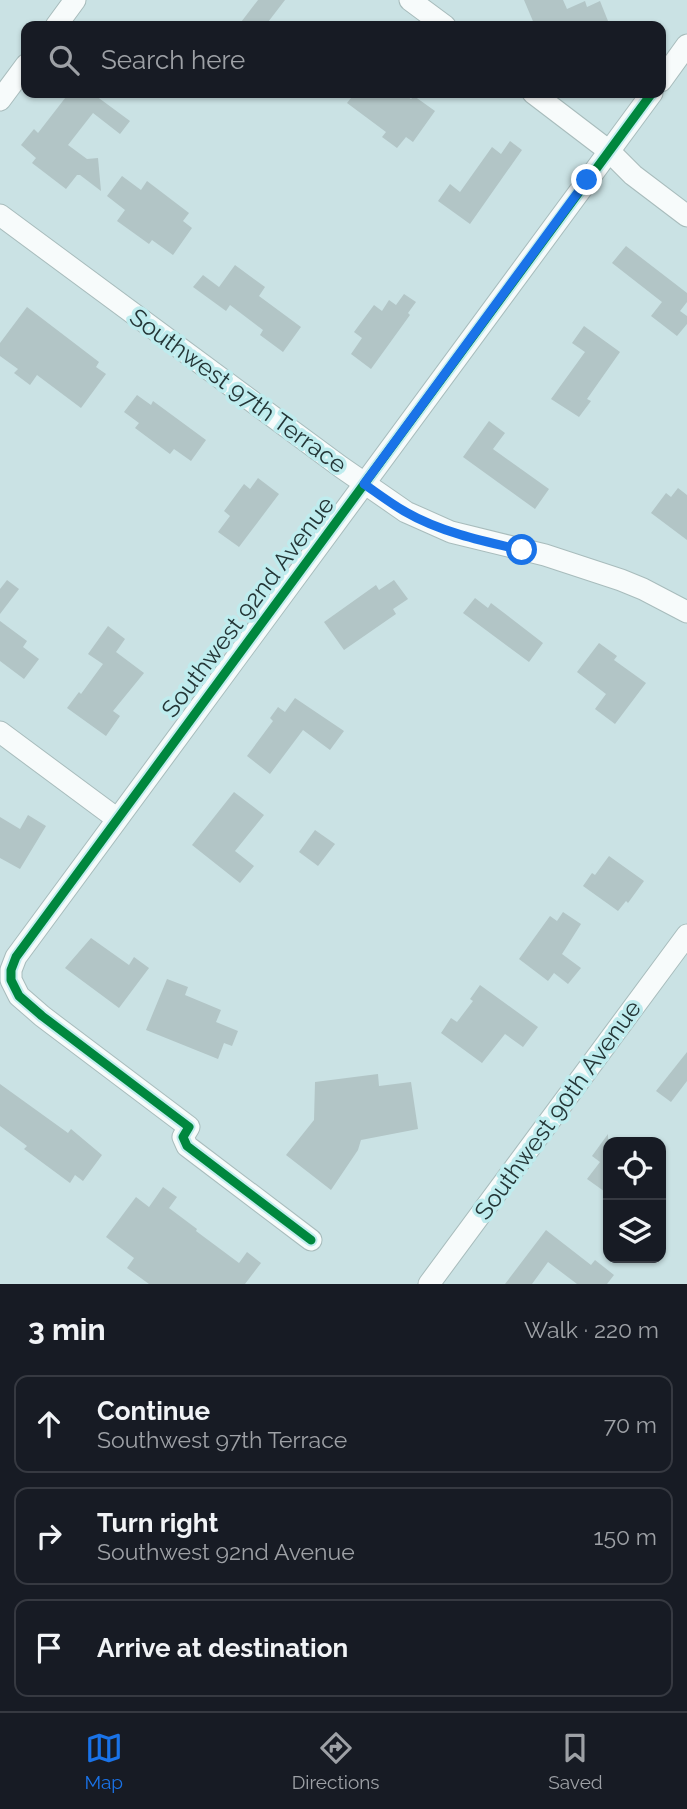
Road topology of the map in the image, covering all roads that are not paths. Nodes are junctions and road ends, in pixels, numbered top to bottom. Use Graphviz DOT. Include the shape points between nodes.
graph roads {
  1 [pos="75,0"];
  2 [pos="410,0"];
  3 [pos="60,21"];
  4 [pos="437,21"];
  5 [pos="687,45"];
  6 [pos="21,72"];
  7 [pos="666,74"];
  8 [pos="540,98"];
  9 [pos="648,98"];
  10 [pos="0,100"];
  11 [pos="609,151"];
  12 [pos="0,215"];
  13 [pos="687,216"];
  14 [pos="364,484"];
  15 [pos="687,612"];
  16 [pos="0,732"];
  17 [pos="116,818"];
  18 [pos="687,935"];
  19 [pos="311,1240"];
  20 [pos="429,1284"];
  1 -- 3 [label="street"];
  2 -- 4 [label="street"];
  5 -- 7 [label="street"];
  6 -- 10 [label="street"];
  8 -- 11 [label="street"];
  9 -- 11 [label="street, Southwest 92nd Avenue"];
  11 -- 13 [label="street"];
  11 -- 14 [label="street, Southwest 92nd Avenue"];
  12 -- 14 [label="street, Southwest 97th Terrace"];
  14 -- 15 [label="street, Southwest 97th Terrace" via="406,512 451,532 563,560 643,589"];
  14 -- 17 [label="street, Southwest 92nd Avenue"];
  16 -- 17 [label="street"];
  17 -- 19 [label="street, Southwest 92nd Avenue" via="24,944 11,980 19,996 42,1016 189,1127 183,1137 187,1146"];
  18 -- 20 [label="street, Southwest 90th Avenue"];
}
